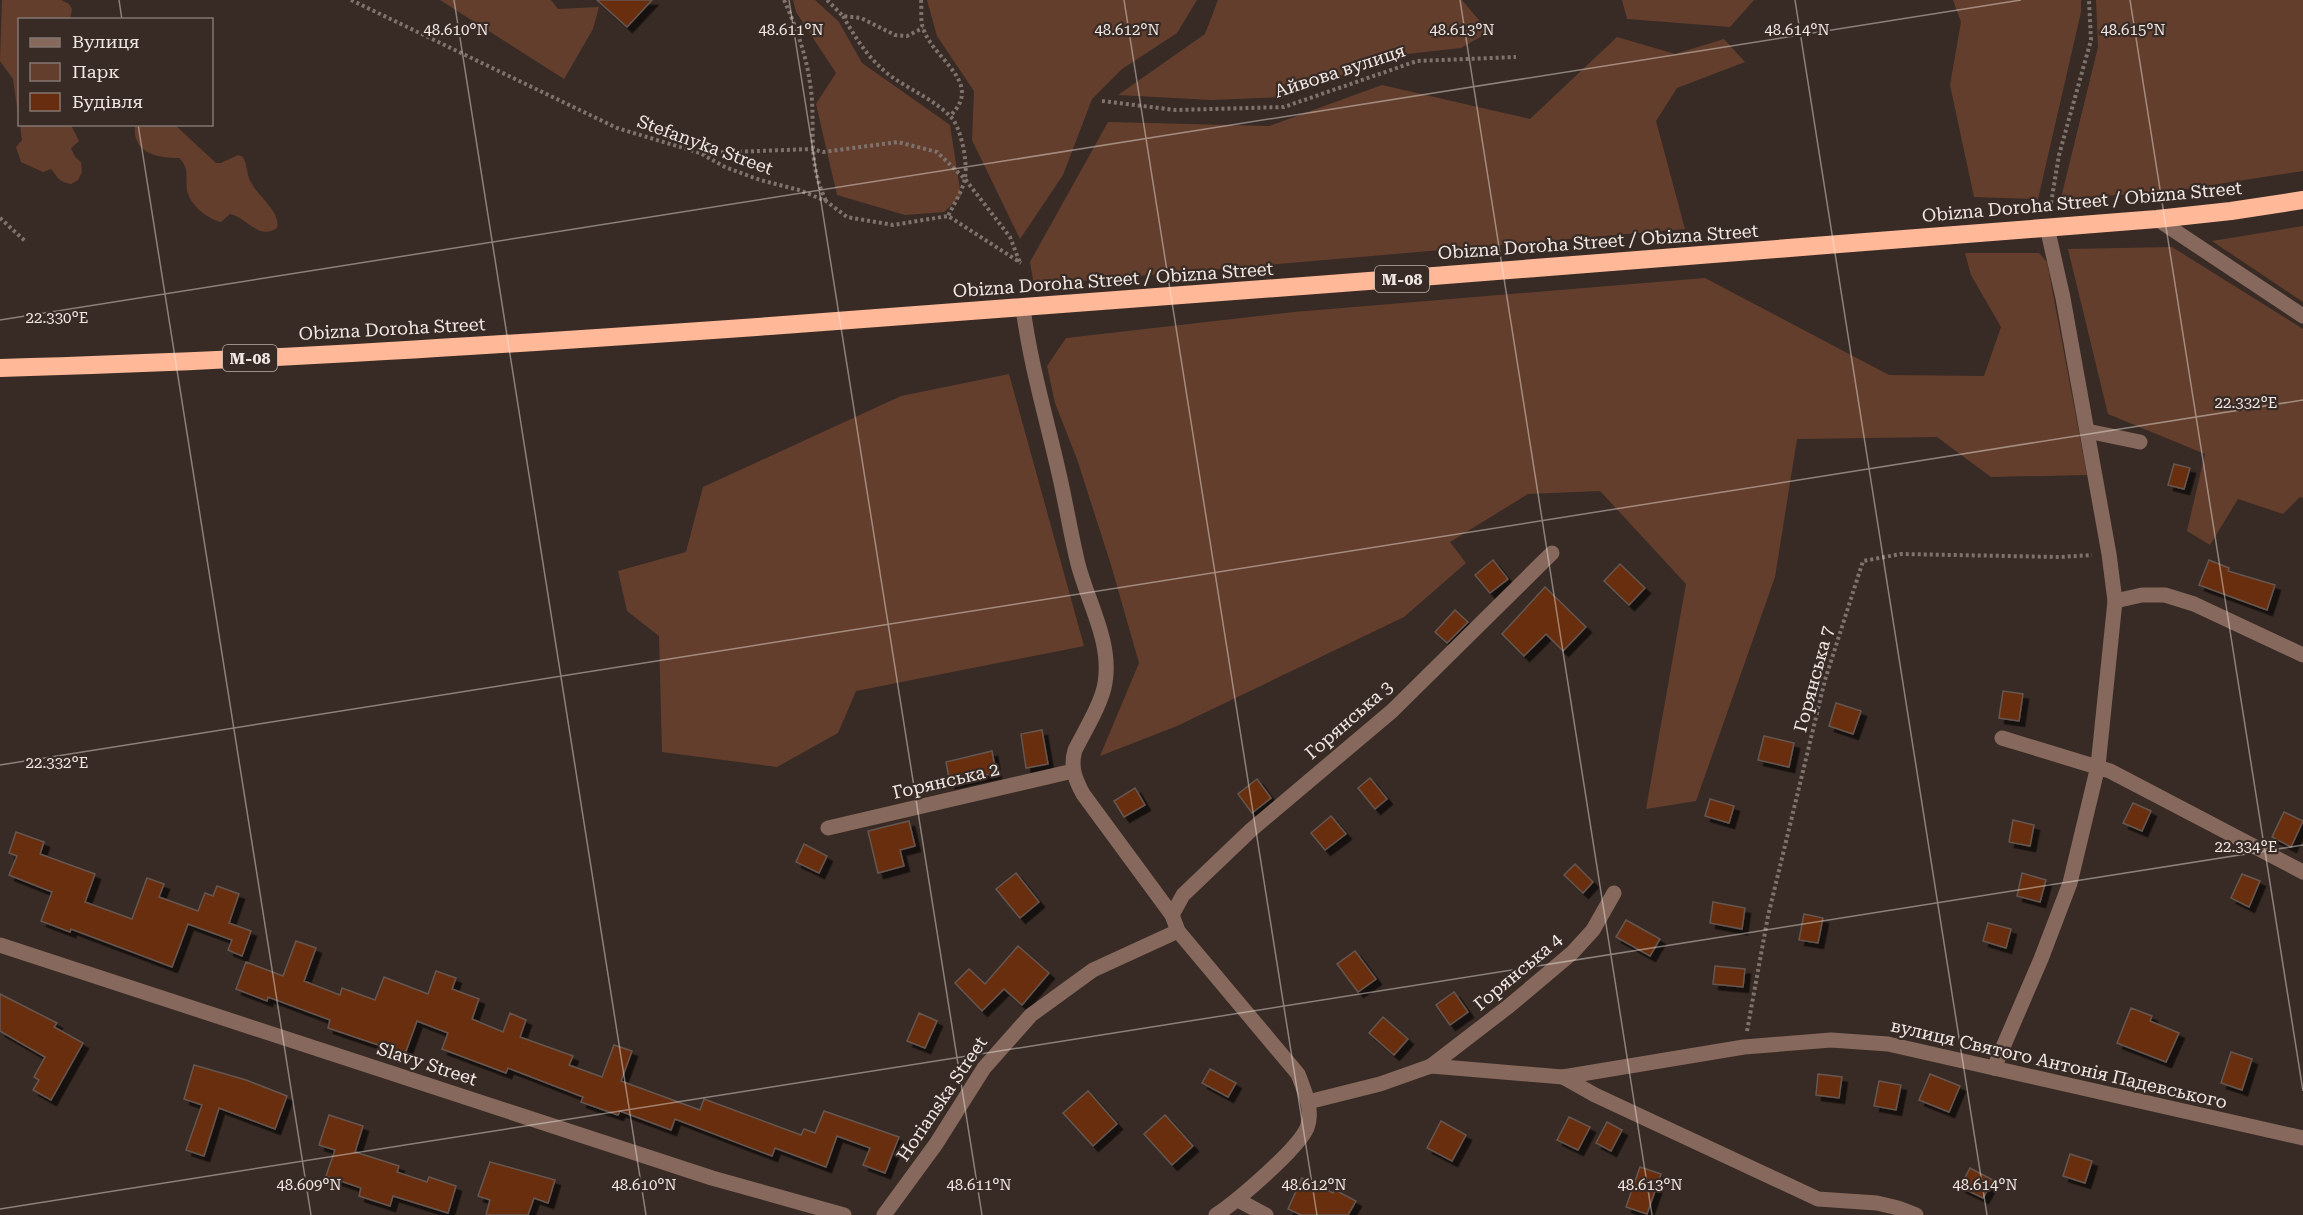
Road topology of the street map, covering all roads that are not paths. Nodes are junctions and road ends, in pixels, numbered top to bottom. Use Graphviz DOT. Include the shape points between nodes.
graph roads {
  1 [pos="2303,200"];
  2 [pos="2157,219"];
  3 [pos="2047,227"];
  4 [pos="1023,308"];
  5 [pos="2303,316"];
  6 [pos="499,345"];
  7 [pos="0,368"];
  8 [pos="2087,431"];
  9 [pos="2140,442"];
  10 [pos="1552,553"];
  11 [pos="2115,601"];
  12 [pos="2303,655"];
  13 [pos="2002,738"];
  14 [pos="2098,766"];
  15 [pos="1073,771"];
  16 [pos="828,828"];
  17 [pos="2303,872"];
  18 [pos="1614,893"];
  19 [pos="1172,915"];
  20 [pos="1178,931"];
  21 [pos="0,945"];
  22 [pos="1431,1066"];
  23 [pos="1994,1068"];
  24 [pos="1563,1077"];
  25 [pos="1308,1102"];
  26 [pos="2303,1138"];
  27 [pos="1238,1200"];
  28 [pos="844,1215"];
  29 [pos="884,1215"];
  30 [pos="1216,1215"];
  31 [pos="1266,1215"];
  32 [pos="1916,1215"];
  1 -- 2 [label="highway, Obizna Doroha Street / Obizna Street / М-08"];
  2 -- 3 [label="highway, Obizna Doroha Street / Obizna Street / М-08"];
  2 -- 5 [label="street"];
  3 -- 4 [label="highway, Obizna Doroha Street / Obizna Street / М-08"];
  3 -- 8 [label="street"];
  4 -- 6 [label="highway, Obizna Doroha Street / Obizna Street / М-08"];
  4 -- 15 [label="street" via="1029,354 1078,565 1102,638 1105,660 1102,696 1075,750"];
  6 -- 7 [label="highway, Obizna Doroha Street / М-08"];
  8 -- 9 [label="street"];
  8 -- 11 [label="street"];
  10 -- 19 [label="street, Горянська 3" via="1392,711 1251,830 1183,896"];
  11 -- 12 [label="street" via="2165,595 2194,604"];
  11 -- 14 [label="street"];
  13 -- 14 [label="street"];
  14 -- 17 [label="street"];
  14 -- 23 [label="street" via="2067,893"];
  15 -- 16 [label="street, Горянська 2"];
  15 -- 19 [label="street" via="1083,794"];
  18 -- 22 [label="street, Горянська 4" via="1593,930 1572,953"];
  19 -- 20 [label="street"];
  20 -- 25 [label="street" via="1298,1074"];
  20 -- 29 [label="street, Horianska Street" via="1093,970 1031,1015 984,1068 936,1144"];
  21 -- 28 [label="street, Slavy Street" via="701,1174"];
  22 -- 24 [label="street, вулиця Святого Антонія Падевського"];
  22 -- 25 [label="street, вулиця Святого Антонія Падевського"];
  23 -- 24 [label="street, вулиця Святого Антонія Падевського" via="1888,1044 1831,1040 1744,1047"];
  23 -- 26 [label="street, вулиця Святого Антонія Падевського"];
  24 -- 32 [label="street" via="1818,1199 1877,1203"];
  25 -- 27 [label="street" via="1307,1128"];
  27 -- 30 [label="street"];
  27 -- 31 [label="street"];
}
